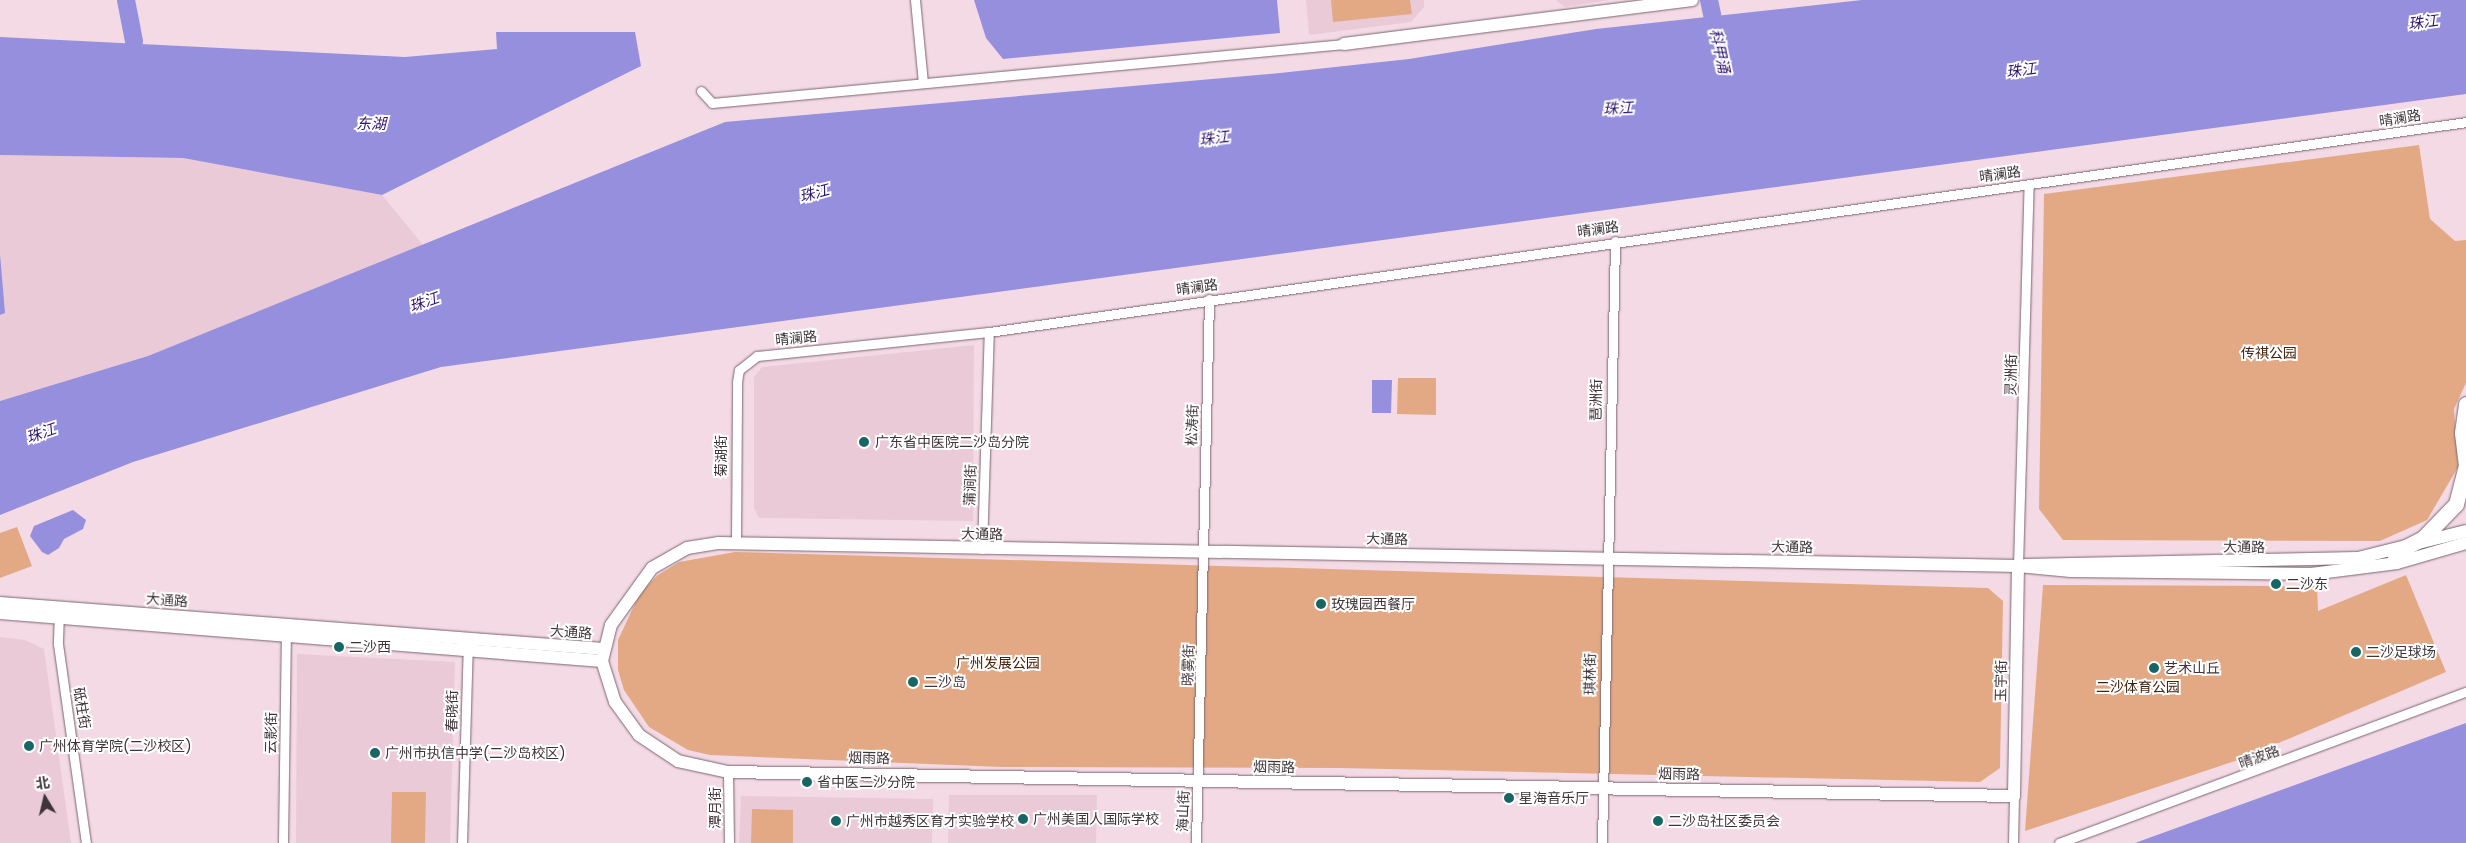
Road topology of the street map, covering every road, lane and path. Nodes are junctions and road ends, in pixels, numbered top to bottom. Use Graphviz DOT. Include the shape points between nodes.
graph roads {
  1 [pos="915,0"];
  2 [pos="1692,0"];
  3 [pos="1344,44"];
  4 [pos="923,84"];
  5 [pos="701,91"];
  6 [pos="2466,122"];
  7 [pos="2029,184"];
  8 [pos="1615,241"];
  9 [pos="1209,299"];
  10 [pos="988,332"];
  11 [pos="739,370"];
  12 [pos="2466,404"];
  13 [pos="2465,460"];
  14 [pos="2466,531"];
  15 [pos="736,542"];
  16 [pos="2466,543"];
  17 [pos="982,549"];
  18 [pos="1202,551"];
  19 [pos="2394,553"];
  20 [pos="1606,560"];
  21 [pos="2018,566"];
  22 [pos="0,603"];
  23 [pos="0,613"];
  24 [pos="58,613"];
  25 [pos="286,629"];
  26 [pos="468,644"];
  27 [pos="602,655"];
  28 [pos="2466,692"];
  29 [pos="728,772"];
  30 [pos="1198,780"];
  31 [pos="1602,788"];
  32 [pos="2014,796"];
  33 [pos="86,843"];
  34 [pos="283,843"];
  35 [pos="462,843"];
  36 [pos="729,843"];
  37 [pos="1196,843"];
  38 [pos="1602,843"];
  39 [pos="2013,843"];
  40 [pos="2059,843"];
  1 -- 4 [label="street"];
  2 -- 3 [label="main road"];
  3 -- 4 [label="street"];
  4 -- 5 [label="street" via="712,103"];
  6 -- 7 [label="street, 晴澜路"];
  7 -- 8 [label="street, 晴澜路"];
  7 -- 21 [label="street, 灵洲街"];
  8 -- 9 [label="street, 晴澜路"];
  8 -- 20 [label="street, 琶洲街"];
  9 -- 10 [label="street, 晴澜路"];
  9 -- 18 [label="street, 松涛街"];
  10 -- 11 [label="street, 晴澜路" via="757,356"];
  10 -- 17 [label="street, 蒲涧街"];
  11 -- 15 [label="street, 菊湖街"];
  12 -- 13 [label="highway"];
  13 -- 19 [label="highway" via="2456,504 2423,538"];
  14 -- 19 [label="main road, 大通路"];
  15 -- 17 [label="main road, 大通路"];
  15 -- 27 [label="main road, 大通路" via="687,548 652,568 618,612"];
  16 -- 21 [label="main road, 大通路" via="2397,563 2311,574 2071,572"];
  17 -- 18 [label="main road, 大通路"];
  18 -- 20 [label="main road, 大通路"];
  18 -- 30 [label="street, 晓雾街"];
  19 -- 21 [label="main road, 大通路" via="2315,561 2043,561"];
  20 -- 21 [label="main road, 大通路"];
  20 -- 31 [label="street, 琪林街"];
  21 -- 32 [label="main road, 玉宇街"];
  22 -- 24 [label="main road, 大通路"];
  23 -- 24 [label="main road, 大通路"];
  24 -- 25 [label="main road, 大通路"];
  24 -- 33 [label="street, 砥柱街"];
  25 -- 26 [label="main road, 大通路"];
  25 -- 34 [label="street, 云影街"];
  26 -- 27 [label="main road, 大通路"];
  26 -- 35 [label="street, 春晓街"];
  27 -- 29 [label="main road, 烟雨路" via="616,702 639,736 678,761"];
  28 -- 40 [label="street, 晴波路"];
  29 -- 30 [label="main road, 烟雨路"];
  29 -- 36 [label="street, 潭月街"];
  30 -- 31 [label="main road, 烟雨路"];
  30 -- 37 [label="street, 海山街"];
  31 -- 32 [label="main road, 烟雨路"];
  31 -- 38 [label="street, 琪林街"];
  32 -- 39 [label="street"];
}
